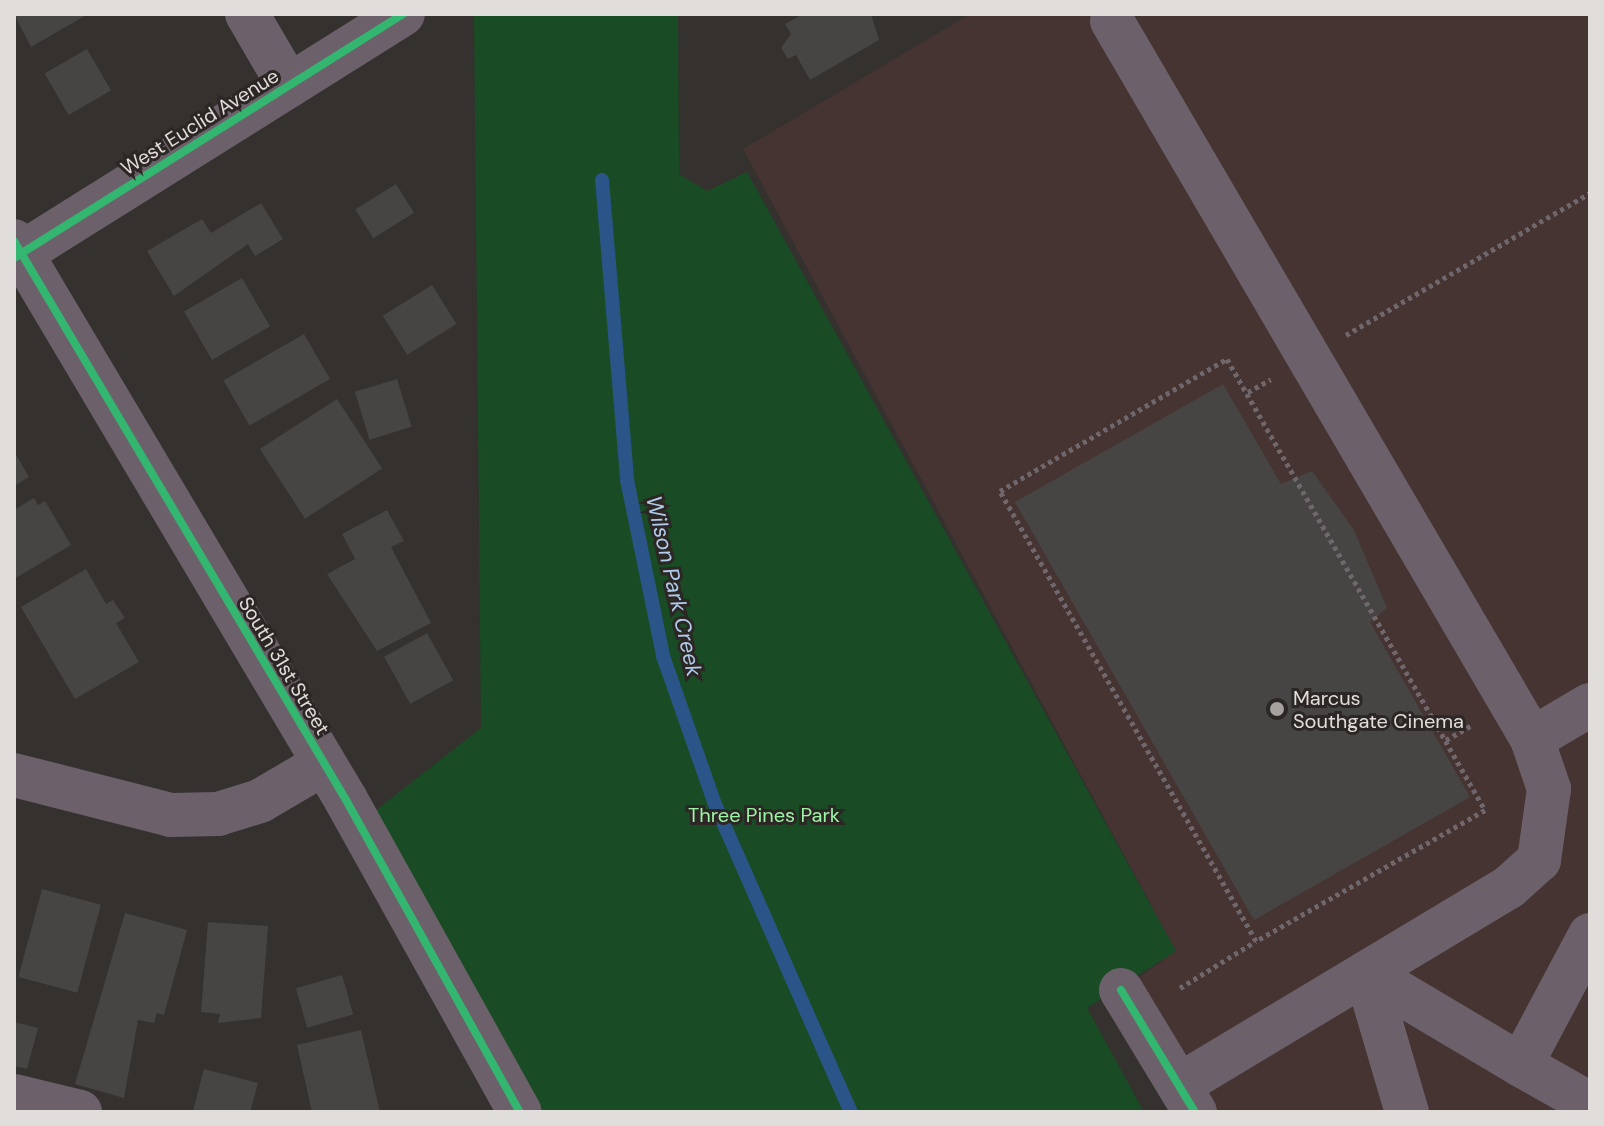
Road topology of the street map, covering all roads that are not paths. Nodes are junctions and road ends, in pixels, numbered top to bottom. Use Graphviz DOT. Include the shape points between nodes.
graph roads {
  1 [pos="247,14"];
  2 [pos="403,14"];
  3 [pos="1112,21"];
  4 [pos="289,86"];
  5 [pos="16,250"];
  6 [pos="1590,705"];
  7 [pos="1532,739"];
  8 [pos="323,764"];
  9 [pos="14,775"];
  10 [pos="1590,935"];
  11 [pos="1366,973"];
  12 [pos="1121,990"];
  13 [pos="1521,1065"];
  14 [pos="14,1096"];
  15 [pos="1187,1098"];
  16 [pos="1590,1104"];
  17 [pos="80,1112"];
  18 [pos="520,1112"];
  19 [pos="1407,1112"];
  1 -- 4 [label="street"];
  2 -- 4 [label="street, West Euclid Avenue"];
  3 -- 7 [label="street"];
  4 -- 5 [label="street, West Euclid Avenue"];
  5 -- 8 [label="street, South 31st Street"];
  6 -- 7 [label="street"];
  7 -- 11 [label="street" via="1549,789 1539,860 1509,887"];
  8 -- 9 [label="street" via="260,801 218,814 171,815"];
  8 -- 18 [label="street, South 31st Street"];
  10 -- 13 [label="street"];
  11 -- 13 [label="street"];
  11 -- 15 [label="street"];
  11 -- 19 [label="street"];
  12 -- 15 [label="street"];
  13 -- 16 [label="street"];
  14 -- 17 [label="street"];
}
